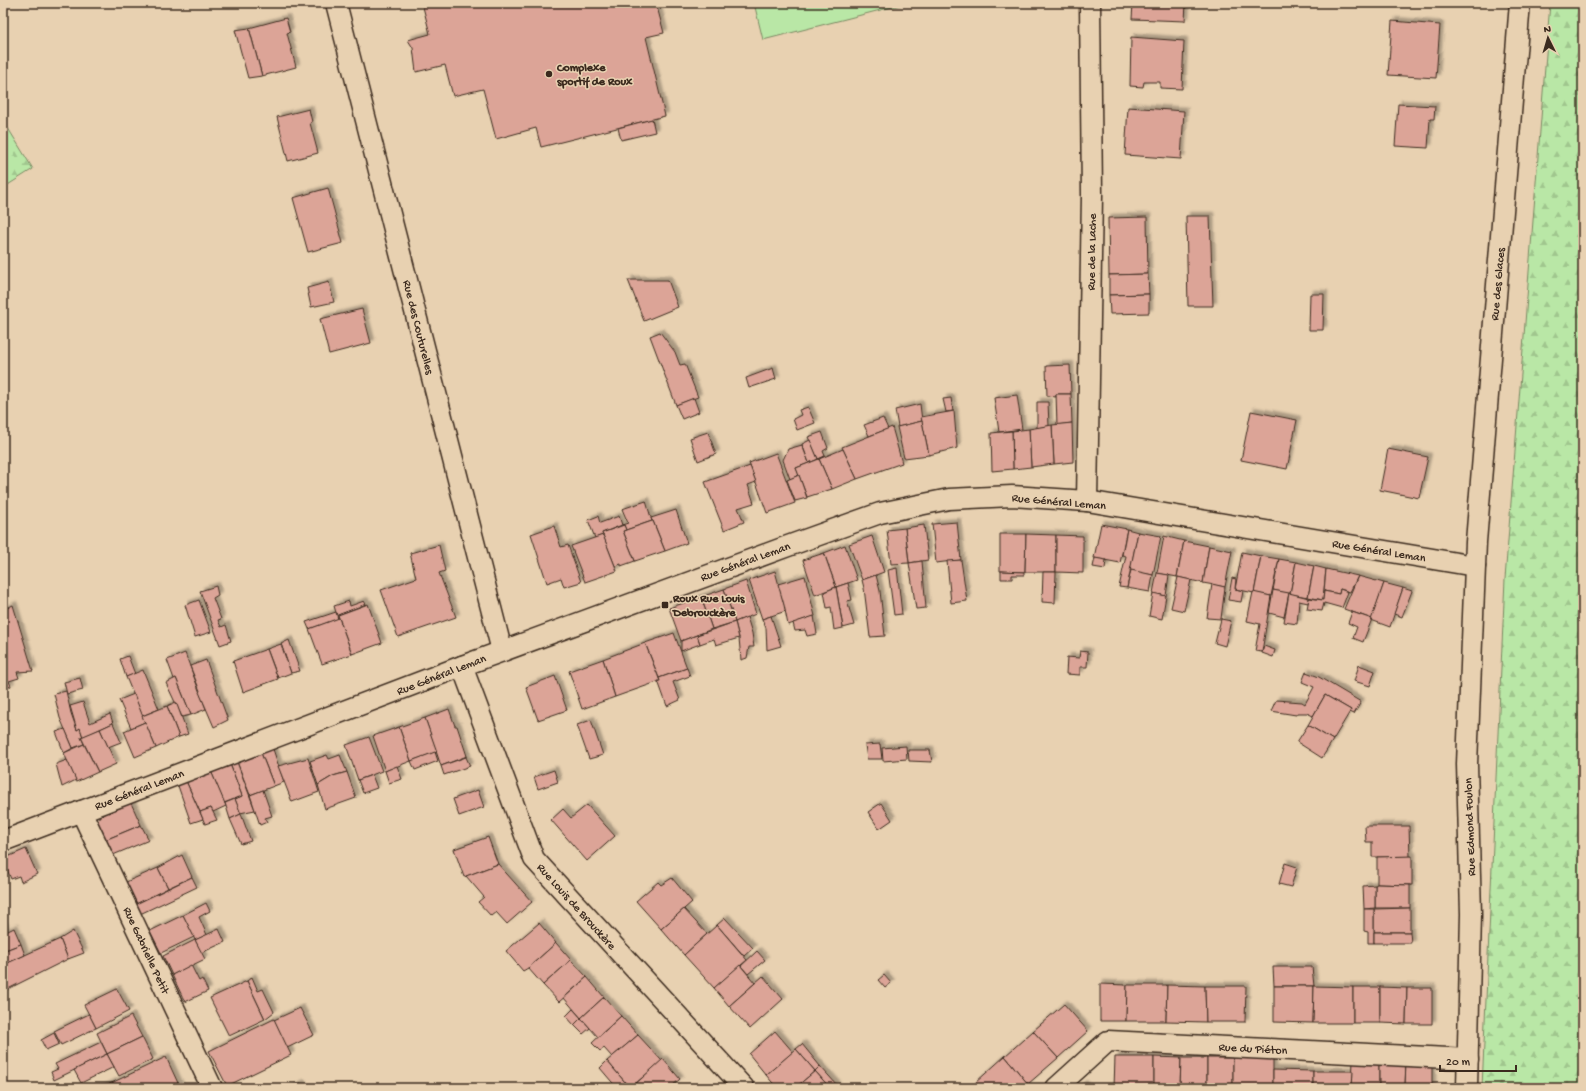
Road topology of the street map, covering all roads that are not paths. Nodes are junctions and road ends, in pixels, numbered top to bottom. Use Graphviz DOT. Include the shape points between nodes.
graph roads {
  1 [pos="336,3"];
  2 [pos="1090,3"];
  3 [pos="1520,3"];
  4 [pos="1087,501"];
  5 [pos="1475,566"];
  6 [pos="502,651"];
  7 [pos="462,666"];
  8 [pos="81,811"];
  9 [pos="3,841"];
  10 [pos="1468,1059"];
  11 [pos="212,1088"];
  12 [pos="744,1088"];
  13 [pos="1056,1088"];
  14 [pos="1467,1088"];
  1 -- 6 [label="street, Rue des Couturelles"];
  2 -- 4 [label="street, Rue de la Lache" via="1092,195"];
  3 -- 5 [label="street, Rue des Glaces"];
  4 -- 5 [label="street, Rue Général Leman"];
  4 -- 6 [label="street, Rue Général Leman" via="1012,496 949,499 880,514"];
  5 -- 10 [label="street, Rue Edmond Foulon" via="1467,764 1471,914"];
  6 -- 7 [label="street, Rue Général Leman"];
  7 -- 8 [label="street, Rue Général Leman"];
  7 -- 12 [label="street, Rue Louis de Brouckère" via="534,859"];
  8 -- 9 [label="street, Rue Général Leman"];
  8 -- 11 [label="street, Rue Gabrielle Petit"];
  10 -- 13 [label="street, Rue du Piéton" via="1108,1042"];
  10 -- 14 [label="street, Rue Edmond Foulon"];
}
